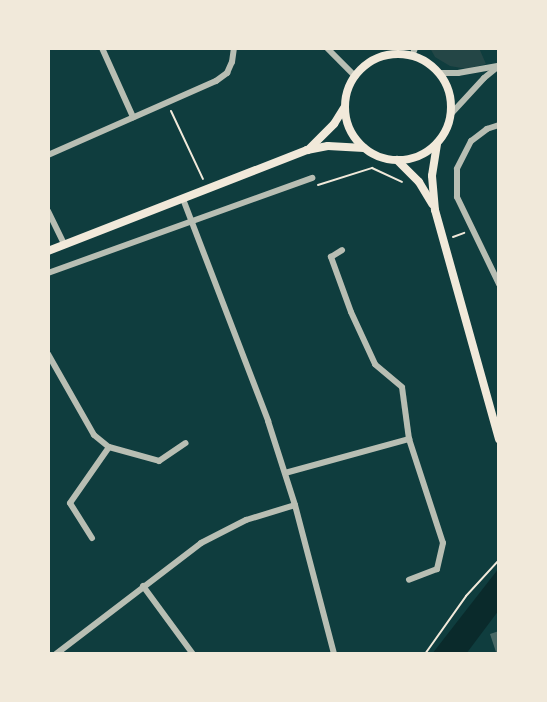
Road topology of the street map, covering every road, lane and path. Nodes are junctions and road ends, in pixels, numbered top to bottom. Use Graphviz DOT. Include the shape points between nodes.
graph roads {
  1 [pos="102,48"];
  2 [pos="234,48"];
  3 [pos="327,48"];
  4 [pos="414,52"];
  5 [pos="499,66"];
  6 [pos="438,73"];
  7 [pos="355,76"];
  8 [pos="168,103"];
  9 [pos="345,108"];
  10 [pos="450,115"];
  11 [pos="133,117"];
  12 [pos="499,125"];
  13 [pos="436,144"];
  14 [pos="364,148"];
  15 [pos="307,150"];
  16 [pos="48,155"];
  17 [pos="397,160"];
  18 [pos="312,178"];
  19 [pos="405,183"];
  20 [pos="207,189"];
  21 [pos="183,199"];
  22 [pos="435,210"];
  23 [pos="48,211"];
  24 [pos="191,221"];
  25 [pos="472,229"];
  26 [pos="443,241"];
  27 [pos="64,244"];
  28 [pos="342,250"];
  29 [pos="48,251"];
  30 [pos="48,273"];
  31 [pos="499,284"];
  32 [pos="48,354"];
  33 [pos="409,439"];
  34 [pos="499,439"];
  35 [pos="186,443"];
  36 [pos="109,447"];
  37 [pos="285,473"];
  38 [pos="295,505"];
  39 [pos="92,538"];
  40 [pos="499,560"];
  41 [pos="410,580"];
  42 [pos="143,586"];
  43 [pos="56,654"];
  44 [pos="193,654"];
  45 [pos="334,654"];
  46 [pos="425,654"];
  1 -- 11 [label="street"];
  2 -- 8 [label="street" via="227,73"];
  3 -- 7 [label="street"];
  4 -- 6 [label="main road"];
  4 -- 7 [label="main road" via="376,59"];
  5 -- 6 [label="street"];
  5 -- 10 [label="street"];
  6 -- 10 [label="main road" via="448,90"];
  7 -- 9 [label="main road"];
  8 -- 11 [label="street"];
  8 -- 20 [label="path"];
  9 -- 14 [label="main road" via="350,129"];
  9 -- 15 [label="main road"];
  10 -- 13 [label="main road"];
  11 -- 16 [label="street"];
  12 -- 25 [label="street" via="471,141 457,169 457,197"];
  13 -- 17 [label="main road" via="418,157"];
  13 -- 22 [label="main road" via="432,176"];
  14 -- 15 [label="main road" via="328,146"];
  14 -- 17 [label="main road" via="377,156"];
  15 -- 20 [label="main road"];
  17 -- 22 [label="main road" via="419,182"];
  18 -- 19 [label="path" via="316,186 372,168"];
  18 -- 24 [label="street"];
  20 -- 21 [label="main road"];
  21 -- 24 [label="street"];
  21 -- 27 [label="main road"];
  22 -- 26 [label="main road"];
  23 -- 27 [label="street"];
  24 -- 30 [label="street"];
  24 -- 37 [label="street"];
  25 -- 26 [label="path"];
  25 -- 31 [label="street"];
  26 -- 34 [label="main road"];
  27 -- 29 [label="main road"];
  28 -- 33 [label="street" via="331,257 375,364 402,387"];
  32 -- 36 [label="street" via="94,435"];
  33 -- 37 [label="street"];
  33 -- 41 [label="street" via="443,543 437,569"];
  35 -- 36 [label="street" via="159,461"];
  36 -- 39 [label="street" via="70,503"];
  37 -- 38 [label="street"];
  38 -- 42 [label="street" via="246,520 201,543"];
  38 -- 45 [label="street"];
  40 -- 46 [label="path" via="466,596"];
  42 -- 43 [label="street"];
  42 -- 44 [label="street"];
}
